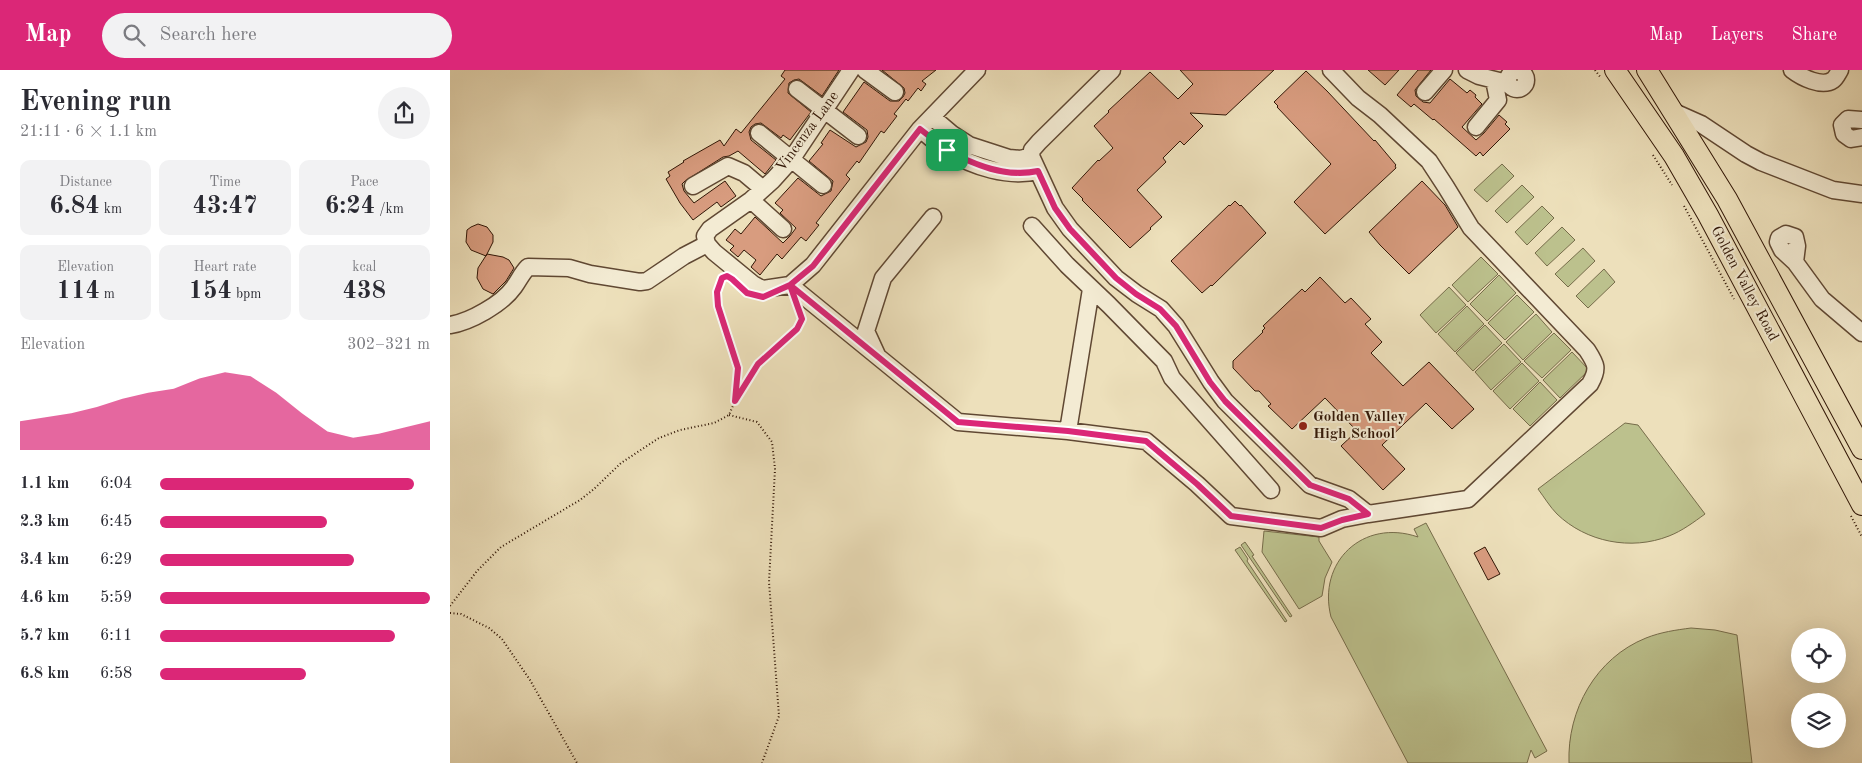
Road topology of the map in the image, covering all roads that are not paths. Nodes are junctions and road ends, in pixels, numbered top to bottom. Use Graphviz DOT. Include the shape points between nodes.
graph roads {
  1 [pos="851,70"];
  2 [pos="865,70"];
  3 [pos="977,70"];
  4 [pos="1112,70"];
  5 [pos="1331,70"];
  6 [pos="1444,70"];
  7 [pos="1467,70"];
  8 [pos="1647,70"];
  9 [pos="1792,70"];
  10 [pos="1840,70"];
  11 [pos="1609,76"];
  12 [pos="798,89"];
  13 [pos="895,92"];
  14 [pos="1425,92"];
  15 [pos="825,110"];
  16 [pos="1674,112"];
  17 [pos="932,117"];
  18 [pos="1862,120"];
  19 [pos="1476,127"];
  20 [pos="920,129"];
  21 [pos="759,133"];
  22 [pos="858,136"];
  23 [pos="1862,138"];
  24 [pos="791,160"];
  25 [pos="1034,164"];
  26 [pos="823,185"];
  27 [pos="693,186"];
  28 [pos="1862,194"];
  29 [pos="757,195"];
  30 [pos="933,217"];
  31 [pos="1032,226"];
  32 [pos="783,229"];
  33 [pos="706,244"];
  34 [pos="1796,262"];
  35 [pos="790,285"];
  36 [pos="1090,289"];
  37 [pos="450,325"];
  38 [pos="844,331"];
  39 [pos="866,331"];
  40 [pos="1862,332"];
  41 [pos="878,358"];
  42 [pos="1820,371"];
  43 [pos="1797,384"];
  44 [pos="1068,431"];
  45 [pos="1862,449"];
  46 [pos="1271,490"];
  47 [pos="1856,509"];
  48 [pos="1368,514"];
  1 -- 15 [label="street, Vincenza Lane"];
  2 -- 13 [label="street"];
  3 -- 17 [label="street"];
  4 -- 25 [label="street" via="1032,150"];
  5 -- 48 [label="street" via="1428,161 1471,228 1587,350 1595,363 1596,374 1590,384 1468,499"];
  6 -- 14 [label="street"];
  7 -- 19 [label="street" via="1502,82 1498,100"];
  8 -- 16 [label="main road, Golden Valley Road"];
  9 -- 10 [label="street" via="1823,84 1833,80"];
  11 -- 43 [label="main road, Golden Valley Road" via="1674,156"];
  12 -- 15 [label="street"];
  15 -- 22 [label="street"];
  15 -- 24 [label="street, Vincenza Lane"];
  16 -- 28 [label="street" via="1701,124 1761,162 1833,190"];
  16 -- 42 [label="main road, Golden Valley Road" via="1727,200"];
  17 -- 20 [label="street"];
  17 -- 25 [label="street" via="969,145"];
  18 -- 23 [label="street" via="1848,119 1842,125 1844,134 1852,139"];
  20 -- 25 [label="street" via="966,161 1014,174 1024,174"];
  20 -- 35 [label="street" via="813,266"];
  21 -- 24 [label="street"];
  24 -- 26 [label="street"];
  24 -- 29 [label="street, Vincenza Lane"];
  25 -- 48 [label="street" via="1055,208 1070,229 1116,278 1160,309 1176,326 1225,401 1310,485 1349,499"];
  27 -- 29 [label="street" via="728,166 744,173"];
  29 -- 32 [label="street"];
  29 -- 33 [label="street, Vincenza Lane" via="710,229 705,236"];
  30 -- 39 [label="street" via="883,278"];
  31 -- 36 [label="street"];
  33 -- 35 [label="street" via="762,289"];
  33 -- 37 [label="street" via="647,281 640,282 569,268 528,267 514,288 501,299 474,318"];
  34 -- 40 [label="street" via="1822,299"];
  35 -- 38 [label="street"];
  36 -- 44 [label="street"];
  36 -- 46 [label="street" via="1164,361 1172,378"];
  38 -- 39 [label="street" via="859,334"];
  38 -- 41 [label="street"];
  39 -- 41 [label="street"];
  41 -- 44 [label="street" via="958,422"];
  42 -- 43 [label="street"];
  42 -- 45 [label="main road, Golden Valley Road"];
  43 -- 47 [label="main road, Golden Valley Road"];
  44 -- 48 [label="street" via="1146,441 1231,516 1321,528"];
}
